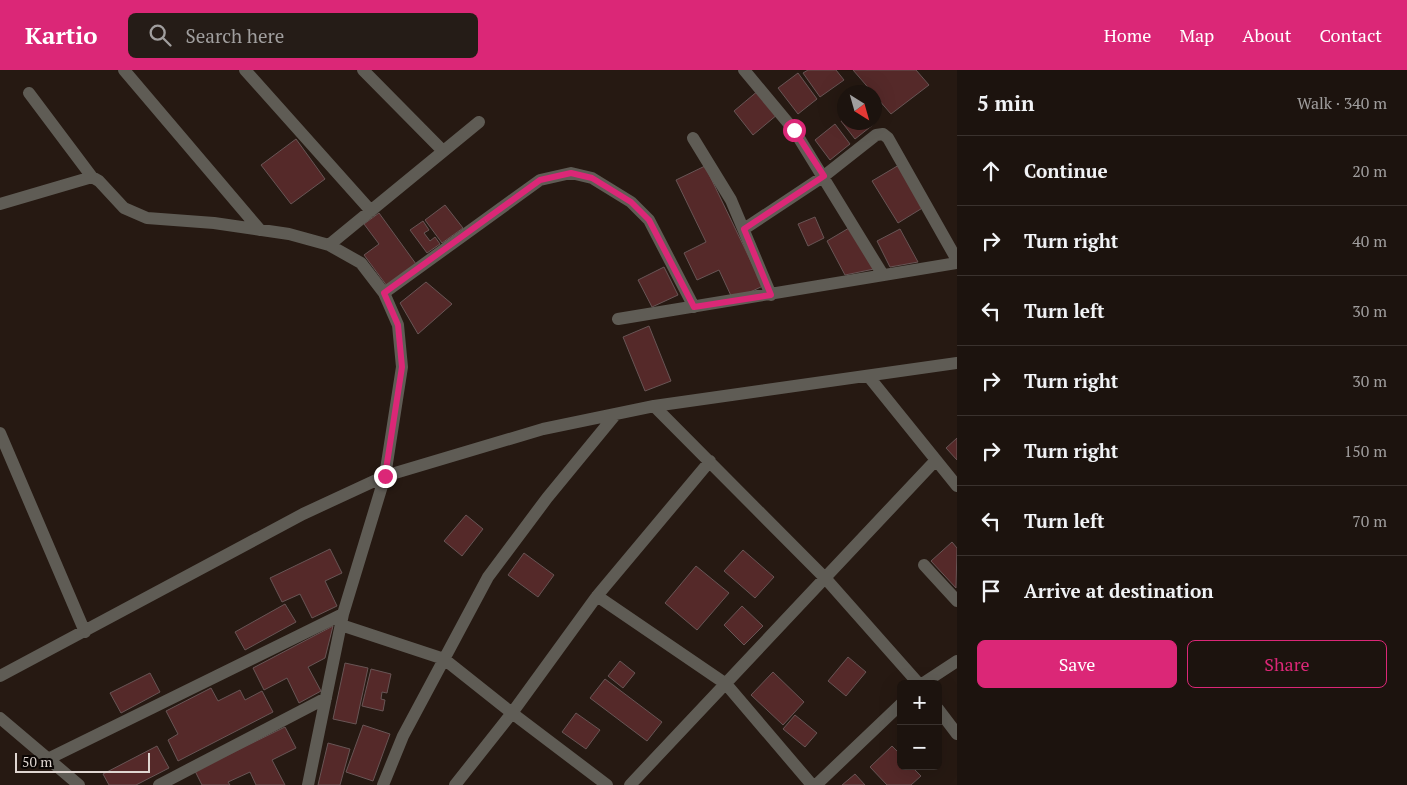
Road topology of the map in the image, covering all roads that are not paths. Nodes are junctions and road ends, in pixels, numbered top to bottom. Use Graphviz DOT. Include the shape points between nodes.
graph roads {
  1 [pos="124,70"];
  2 [pos="246,70"];
  3 [pos="363,70"];
  4 [pos="744,70"];
  5 [pos="29,93"];
  6 [pos="479,122"];
  7 [pos="693,138"];
  8 [pos="443,151"];
  9 [pos="824,176"];
  10 [pos="92,178"];
  11 [pos="0,204"];
  12 [pos="371,211"];
  13 [pos="744,229"];
  14 [pos="260,230"];
  15 [pos="329,245"];
  16 [pos="957,261"];
  17 [pos="883,275"];
  18 [pos="384,293"];
  19 [pos="771,295"];
  20 [pos="694,307"];
  21 [pos="618,319"];
  22 [pos="957,362"];
  23 [pos="869,377"];
  24 [pos="654,406"];
  25 [pos="616,414"];
  26 [pos="0,433"];
  27 [pos="935,461"];
  28 [pos="710,462"];
  29 [pos="385,476"];
  30 [pos="957,486"];
  31 [pos="924,565"];
  32 [pos="826,579"];
  33 [pos="597,596"];
  34 [pos="957,601"];
  35 [pos="342,619"];
  36 [pos="85,632"];
  37 [pos="444,659"];
  38 [pos="957,660"];
  39 [pos="3,677"];
  40 [pos="917,680"];
  41 [pos="927,680"];
  42 [pos="726,684"];
  43 [pos="326,698"];
  44 [pos="897,708"];
  45 [pos="512,714"];
  46 [pos="942,714"];
  47 [pos="0,718"];
  48 [pos="957,734"];
  49 [pos="48,759"];
  50 [pos="308,782"];
  51 [pos="79,785"];
  52 [pos="159,785"];
  53 [pos="297,785"];
  54 [pos="383,785"];
  55 [pos="455,785"];
  56 [pos="607,785"];
  57 [pos="630,785"];
  58 [pos="812,785"];
  59 [pos="816,785"];
  1 -- 14 [label="street"];
  2 -- 12 [label="street"];
  3 -- 8 [label="street"];
  4 -- 9 [label="street" via="794,130"];
  5 -- 10 [label="street"];
  6 -- 8 [label="street"];
  7 -- 13 [label="street"];
  8 -- 12 [label="street"];
  9 -- 13 [label="street"];
  9 -- 16 [label="street" via="876,135 883,134"];
  9 -- 17 [label="street"];
  10 -- 11 [label="street"];
  10 -- 14 [label="street" via="99,181 124,208 147,218"];
  12 -- 15 [label="street"];
  13 -- 19 [label="street"];
  14 -- 15 [label="street"];
  15 -- 18 [label="street" via="361,263"];
  16 -- 17 [label="street"];
  17 -- 19 [label="street"];
  18 -- 20 [label="street" via="540,180 571,173 592,178 631,202 649,220"];
  18 -- 29 [label="street" via="398,325 402,367"];
  19 -- 20 [label="street"];
  20 -- 21 [label="street"];
  22 -- 23 [label="street"];
  23 -- 24 [label="street"];
  23 -- 27 [label="street"];
  24 -- 25 [label="street"];
  24 -- 28 [label="street"];
  25 -- 29 [label="street" via="542,429"];
  25 -- 37 [label="street" via="488,577"];
  26 -- 36 [label="street"];
  27 -- 30 [label="street"];
  27 -- 32 [label="street"];
  28 -- 32 [label="street"];
  28 -- 33 [label="street"];
  29 -- 35 [label="street"];
  29 -- 36 [label="street" via="303,514"];
  31 -- 34 [label="street"];
  32 -- 40 [label="street"];
  32 -- 42 [label="street"];
  33 -- 42 [label="street"];
  33 -- 45 [label="street"];
  35 -- 37 [label="street"];
  35 -- 43 [label="street"];
  35 -- 49 [label="street"];
  36 -- 39 [label="street"];
  37 -- 45 [label="street"];
  37 -- 54 [label="street" via="403,736"];
  38 -- 41 [label="street"];
  42 -- 57 [label="street"];
  42 -- 58 [label="street"];
  43 -- 50 [label="street"];
  43 -- 52 [label="street"];
  44 -- 59 [label="street"];
  45 -- 55 [label="street"];
  45 -- 56 [label="street"];
  46 -- 48 [label="street"];
  47 -- 49 [label="street"];
  49 -- 51 [label="street"];
  50 -- 53 [label="street"];
}
